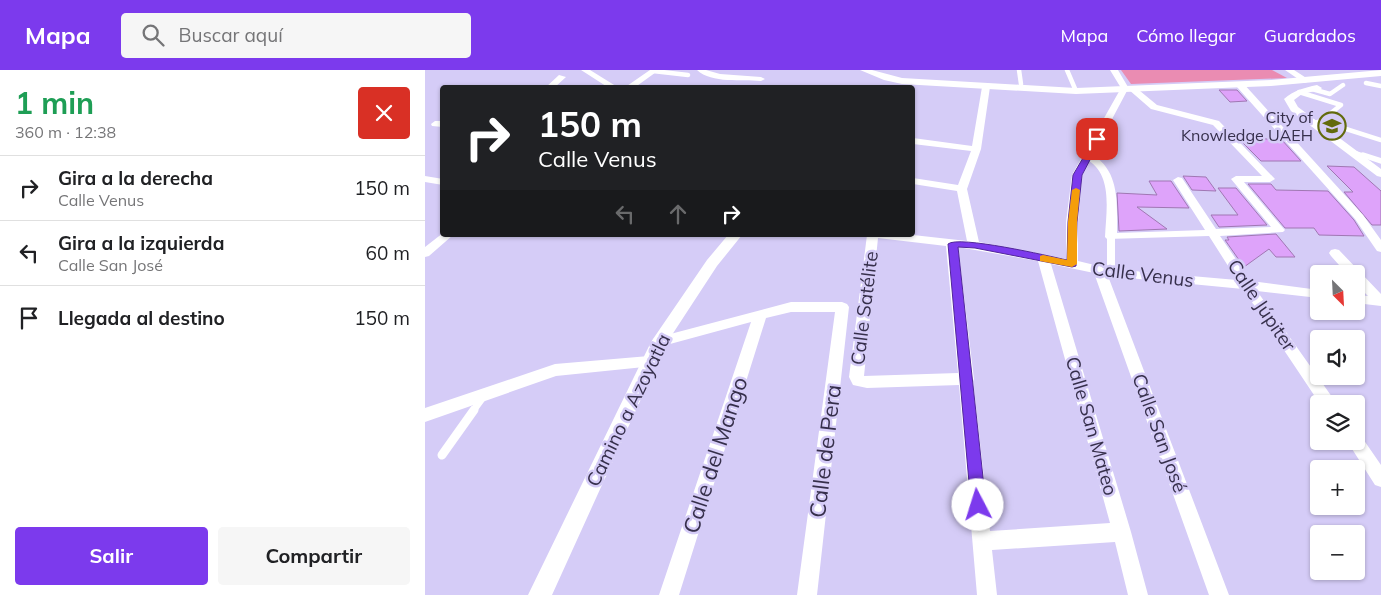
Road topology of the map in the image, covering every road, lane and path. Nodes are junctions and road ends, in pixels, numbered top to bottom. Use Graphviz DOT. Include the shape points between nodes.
graph roads {
  1 [pos="585,70"];
  2 [pos="654,70"];
  3 [pos="701,70"];
  4 [pos="864,70"];
  5 [pos="1019,70"];
  6 [pos="1067,70"];
  7 [pos="1114,70"];
  8 [pos="1289,70"];
  9 [pos="1298,70"];
  10 [pos="1381,74"];
  11 [pos="688,75"];
  12 [pos="886,76"];
  13 [pos="562,77"];
  14 [pos="1381,81"];
  15 [pos="1312,83"];
  16 [pos="1366,83"];
  17 [pos="1021,84"];
  18 [pos="553,85"];
  19 [pos="610,85"];
  20 [pos="632,85"];
  21 [pos="754,85"];
  22 [pos="1240,85"];
  23 [pos="1381,86"];
  24 [pos="987,87"];
  25 [pos="1128,88"];
  26 [pos="1075,89"];
  27 [pos="1299,92"];
  28 [pos="1316,122"];
  29 [pos="1381,140"];
  30 [pos="915,142"];
  31 [pos="976,149"];
  32 [pos="1351,151"];
  33 [pos="1088,156"];
  34 [pos="1380,159"];
  35 [pos="1380,172"];
  36 [pos="425,179"];
  37 [pos="1178,180"];
  38 [pos="915,181"];
  39 [pos="440,182"];
  40 [pos="962,190"];
  41 [pos="1212,231"];
  42 [pos="733,237"];
  43 [pos="873,237"];
  44 [pos="895,237"];
  45 [pos="1111,237"];
  46 [pos="443,238"];
  47 [pos="425,239"];
  48 [pos="952,244"];
  49 [pos="975,245"];
  50 [pos="1381,248"];
  51 [pos="425,253"];
  52 [pos="1335,253"];
  53 [pos="1043,258"];
  54 [pos="1072,264"];
  55 [pos="1346,265"];
  56 [pos="1106,273"];
  57 [pos="1247,285"];
  58 [pos="1365,285"];
  59 [pos="1310,293"];
  60 [pos="1365,300"];
  61 [pos="1381,302"];
  62 [pos="761,315"];
  63 [pos="659,342"];
  64 [pos="649,362"];
  65 [pos="967,378"];
  66 [pos="485,394"];
  67 [pos="1323,395"];
  68 [pos="425,415"];
  69 [pos="1361,450"];
  70 [pos="442,455"];
  71 [pos="1381,479"];
  72 [pos="1122,532"];
  73 [pos="982,541"];
  74 [pos="540,595"];
  75 [pos="669,595"];
  76 [pos="807,595"];
  77 [pos="987,595"];
  78 [pos="1138,595"];
  79 [pos="1219,595"];
  1 -- 19 [label="street"];
  2 -- 11 [label="lane"];
  2 -- 20 [label="street"];
  3 -- 21 [label="street" via="712,76 761,79"];
  4 -- 12 [label="street"];
  5 -- 17 [label="lane"];
  6 -- 26 [label="lane"];
  7 -- 25 [label="street"];
  8 -- 15 [label="street"];
  9 -- 15 [label="street"];
  10 -- 15 [label="street"];
  12 -- 17 [label="street"];
  12 -- 24 [label="street"];
  13 -- 18 [label="street"];
  14 -- 16 [label="street"];
  15 -- 16 [label="street"];
  15 -- 22 [label="street"];
  15 -- 27 [label="street"];
  16 -- 23 [label="lane"];
  17 -- 26 [label="street"];
  22 -- 25 [label="street"];
  22 -- 50 [label="street" via="1359,217"];
  24 -- 26 [label="street"];
  24 -- 31 [label="street"];
  25 -- 26 [label="street"];
  25 -- 33 [label="street"];
  25 -- 41 [label="street" via="1154,107 1216,123 1270,179 1236,179 1279,230"];
  27 -- 28 [label="street" via="1289,99 1294,109"];
  27 -- 28 [label="lane" via="1341,105"];
  28 -- 29 [label="lane"];
  28 -- 32 [label="street"];
  30 -- 31 [label="street"];
  31 -- 40 [label="street"];
  32 -- 34 [label="lane"];
  32 -- 35 [label="street"];
  33 -- 45 [label="street" via="1101,164 1111,188"];
  33 -- 54 [label="street" via="1077,175"];
  36 -- 39 [label="street"];
  37 -- 41 [label="street, Calle Júpiter"];
  38 -- 40 [label="street"];
  40 -- 49 [label="street"];
  41 -- 45 [label="street"];
  41 -- 57 [label="street, Calle Júpiter"];
  42 -- 63 [label="street, Camino a Azoyatla"];
  43 -- 65 [label="street, Calle Satélite" via="858,380"];
  44 -- 48 [label="street, Calle Venus"];
  45 -- 56 [label="street"];
  46 -- 47 [label="street"];
  46 -- 51 [label="street"];
  48 -- 49 [label="street, Calle Venus"];
  48 -- 65 [label="street"];
  49 -- 53 [label="street, Calle Venus"];
  52 -- 55 [label="street"];
  53 -- 54 [label="street, Calle Venus"];
  53 -- 72 [label="street, Calle San Mateo"];
  54 -- 56 [label="street, Calle Venus"];
  56 -- 57 [label="street, Calle Venus"];
  56 -- 79 [label="street, Calle San José"];
  57 -- 59 [label="street, Calle Venus"];
  57 -- 67 [label="street, Calle Júpiter"];
  58 -- 61 [label="street"];
  60 -- 61 [label="street"];
  62 -- 63 [label="street"];
  62 -- 75 [label="street, Calle del Mango"];
  62 -- 76 [label="street, Calle de Pera" via="791,307 842,307"];
  63 -- 64 [label="street, Camino a Azoyatla"];
  64 -- 66 [label="street" via="555,370"];
  64 -- 74 [label="street, Camino a Azoyatla"];
  65 -- 73 [label="street"];
  66 -- 68 [label="street"];
  66 -- 70 [label="lane"];
  69 -- 71 [label="street"];
  72 -- 73 [label="street"];
  72 -- 78 [label="street, Calle San Mateo"];
  73 -- 77 [label="street"];
}
